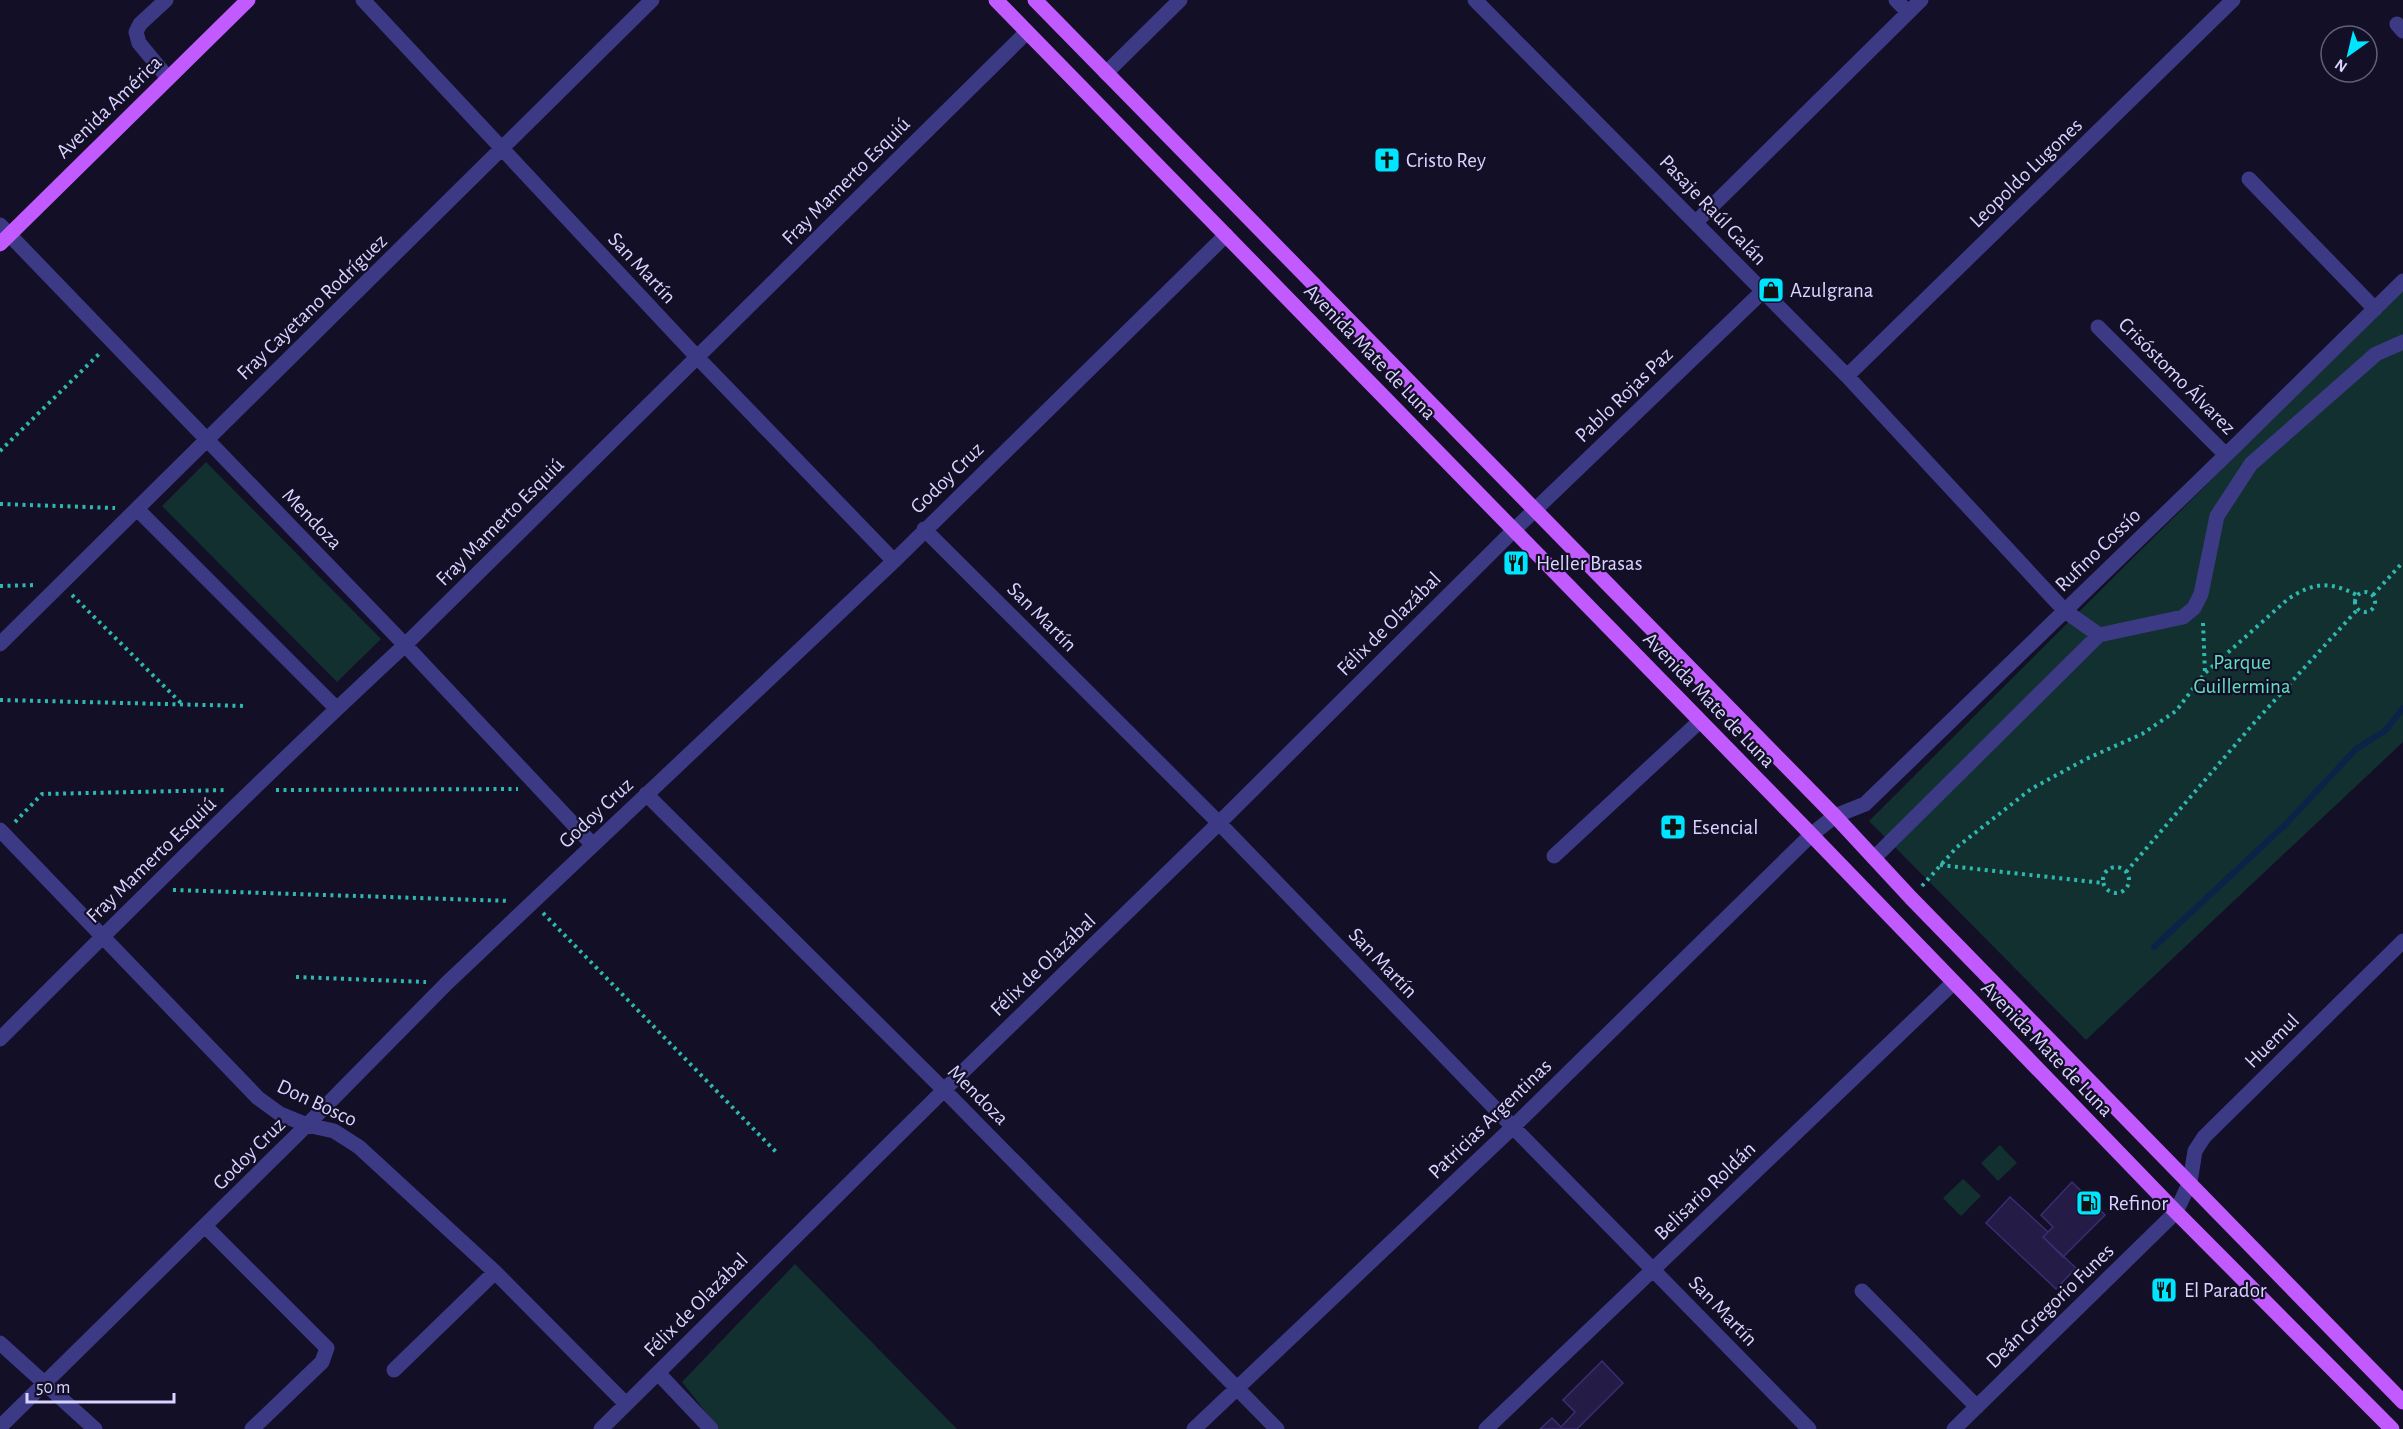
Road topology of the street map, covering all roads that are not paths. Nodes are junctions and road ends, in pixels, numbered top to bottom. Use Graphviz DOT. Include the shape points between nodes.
graph roads {
  1 [pos="166,0"];
  2 [pos="248,0"];
  3 [pos="363,0"];
  4 [pos="652,0"];
  5 [pos="996,0"];
  6 [pos="1035,0"];
  7 [pos="1180,0"];
  8 [pos="1474,0"];
  9 [pos="1896,0"];
  10 [pos="1921,0"];
  11 [pos="2233,0"];
  12 [pos="1908,12"];
  13 [pos="1027,32"];
  14 [pos="1106,73"];
  15 [pos="168,78"];
  16 [pos="502,150"];
  17 [pos="2248,179"];
  18 [pos="1696,222"];
  19 [pos="3,234"];
  20 [pos="1226,235"];
  21 [pos="2403,281"];
  22 [pos="1762,291"];
  23 [pos="2375,309"];
  24 [pos="2098,327"];
  25 [pos="2403,342"];
  26 [pos="697,357"];
  27 [pos="1847,376"];
  28 [pos="206,440"];
  29 [pos="2226,455"];
  30 [pos="137,509"];
  31 [pos="1534,510"];
  32 [pos="924,529"];
  33 [pos="1514,530"];
  34 [pos="894,561"];
  35 [pos="2065,610"];
  36 [pos="2099,635"];
  37 [pos="0,644"];
  38 [pos="405,645"];
  39 [pos="336,708"];
  40 [pos="1700,721"];
  41 [pos="646,794"];
  42 [pos="1835,816"];
  43 [pos="1219,823"];
  44 [pos="0,830"];
  45 [pos="1811,835"];
  46 [pos="592,844"];
  47 [pos="1554,856"];
  48 [pos="1874,858"];
  49 [pos="103,936"];
  50 [pos="2400,951"];
  51 [pos="1953,983"];
  52 [pos="0,1039"];
  53 [pos="944,1090"];
  54 [pos="307,1125"];
  55 [pos="1513,1127"];
  56 [pos="2190,1182"];
  57 [pos="2176,1212"];
  58 [pos="205,1226"];
  59 [pos="1653,1270"];
  60 [pos="495,1272"];
  61 [pos="1862,1291"];
  62 [pos="0,1343"];
  63 [pos="394,1370"];
  64 [pos="657,1373"];
  65 [pos="44,1384"];
  66 [pos="1237,1388"];
  67 [pos="2403,1402"];
  68 [pos="626,1404"];
  69 [pos="1977,1407"];
  70 [pos="0,1427"];
  71 [pos="95,1429"];
  72 [pos="252,1429"];
  73 [pos="601,1429"];
  74 [pos="711,1429"];
  75 [pos="1194,1429"];
  76 [pos="1277,1429"];
  77 [pos="1485,1429"];
  78 [pos="1809,1429"];
  79 [pos="1954,1429"];
  80 [pos="2392,1429"];
  1 -- 15 [label="street" via="136,32 139,43"];
  2 -- 15 [label="main road, Avenida América"];
  3 -- 16 [label="street, San Martín"];
  4 -- 16 [label="street, Fray Cayetano Rodríguez"];
  5 -- 13 [label="main road, Avenida Mate de Luna"];
  6 -- 14 [label="main road, Avenida Mate de Luna"];
  7 -- 14 [label="street"];
  8 -- 18 [label="street, Pasaje Raúl Galán"];
  9 -- 12 [label="street"];
  10 -- 12 [label="street"];
  11 -- 27 [label="street, Leopoldo Lugones"];
  12 -- 18 [label="street"];
  13 -- 20 [label="main road, Avenida Mate de Luna"];
  13 -- 26 [label="street, Fray Mamerto Esquiú"];
  14 -- 31 [label="main road, Avenida Mate de Luna"];
  15 -- 19 [label="main road, Avenida América"];
  16 -- 26 [label="street, San Martín"];
  16 -- 28 [label="street, Fray Cayetano Rodríguez"];
  17 -- 23 [label="street"];
  18 -- 22 [label="street, Pasaje Raúl Galán"];
  19 -- 28 [label="street, Mendoza"];
  20 -- 32 [label="street, Godoy Cruz"];
  20 -- 33 [label="main road, Avenida Mate de Luna"];
  21 -- 23 [label="street, Rufino Cossío"];
  22 -- 27 [label="street, Pasaje Raúl Galán"];
  22 -- 31 [label="street, Pablo Rojas Paz"];
  23 -- 29 [label="street, Rufino Cossío"];
  24 -- 29 [label="street, Crisóstomo Álvarez"];
  25 -- 36 [label="street" via="2376,354 2251,464 2217,516 2201,594 2194,608 2183,617"];
  26 -- 34 [label="street, San Martín"];
  26 -- 38 [label="street, Fray Mamerto Esquiú"];
  27 -- 35 [label="street, Pasaje Raúl Galán"];
  28 -- 30 [label="street, Fray Cayetano Rodríguez"];
  28 -- 38 [label="street, Mendoza"];
  29 -- 35 [label="street, Rufino Cossío"];
  30 -- 37 [label="street, Fray Cayetano Rodríguez"];
  30 -- 39 [label="street"];
  31 -- 33 [label="street, Pablo Rojas Paz"];
  31 -- 42 [label="main road, Avenida Mate de Luna"];
  32 -- 34 [label="street, Godoy Cruz"];
  32 -- 43 [label="street, San Martín"];
  33 -- 40 [label="main road, Avenida Mate de Luna"];
  33 -- 43 [label="street, Félix de Olazábal"];
  34 -- 41 [label="street, Godoy Cruz"];
  35 -- 36 [label="street, Pasaje Raúl Galán"];
  35 -- 42 [label="street, Rufino Cossío" via="1865,804"];
  36 -- 48 [label="street"];
  38 -- 39 [label="street, Fray Mamerto Esquiú"];
  38 -- 46 [label="street, Mendoza"];
  39 -- 49 [label="street, Fray Mamerto Esquiú"];
  40 -- 45 [label="main road, Avenida Mate de Luna"];
  40 -- 47 [label="street"];
  41 -- 46 [label="street, Godoy Cruz"];
  41 -- 53 [label="street, Mendoza"];
  42 -- 45 [label="street, Rufino Cossío"];
  42 -- 48 [label="main road, Avenida Mate de Luna"];
  43 -- 53 [label="street, Félix de Olazábal"];
  43 -- 55 [label="street, San Martín"];
  44 -- 49 [label="street, Don Bosco"];
  45 -- 51 [label="main road, Avenida Mate de Luna"];
  45 -- 55 [label="street, Patricias Argentinas"];
  46 -- 54 [label="street, Godoy Cruz"];
  48 -- 56 [label="main road, Avenida Mate de Luna"];
  49 -- 52 [label="street, Fray Mamerto Esquiú"];
  49 -- 54 [label="street, Don Bosco" via="258,1098 280,1114"];
  50 -- 56 [label="street, Huemul" via="2205,1137 2195,1151"];
  51 -- 57 [label="main road, Avenida Mate de Luna"];
  51 -- 59 [label="street, Belisario Roldán"];
  53 -- 64 [label="street, Félix de Olazábal"];
  53 -- 66 [label="street, Mendoza"];
  54 -- 58 [label="street, Godoy Cruz"];
  54 -- 60 [label="street, Don Bosco" via="334,1131 359,1147"];
  55 -- 59 [label="street, San Martín"];
  55 -- 66 [label="street, Patricias Argentinas"];
  56 -- 57 [label="street, Huemul"];
  56 -- 67 [label="main road, Avenida Mate de Luna"];
  57 -- 69 [label="street, Deán Gregorio Funes"];
  57 -- 80 [label="main road, Avenida Mate de Luna"];
  58 -- 65 [label="street, Godoy Cruz"];
  58 -- 72 [label="street" via="327,1348 322,1362"];
  59 -- 77 [label="street, Belisario Roldán"];
  59 -- 78 [label="street, San Martín"];
  60 -- 63 [label="street"];
  60 -- 68 [label="street, Don Bosco"];
  61 -- 69 [label="street"];
  62 -- 65 [label="street"];
  64 -- 68 [label="street, Félix de Olazábal"];
  64 -- 74 [label="street"];
  65 -- 70 [label="street, Godoy Cruz"];
  65 -- 71 [label="street"];
  66 -- 75 [label="street, Patricias Argentinas"];
  66 -- 76 [label="street, Mendoza"];
  68 -- 73 [label="street, Félix de Olazábal"];
  69 -- 79 [label="street, Deán Gregorio Funes"];
}
